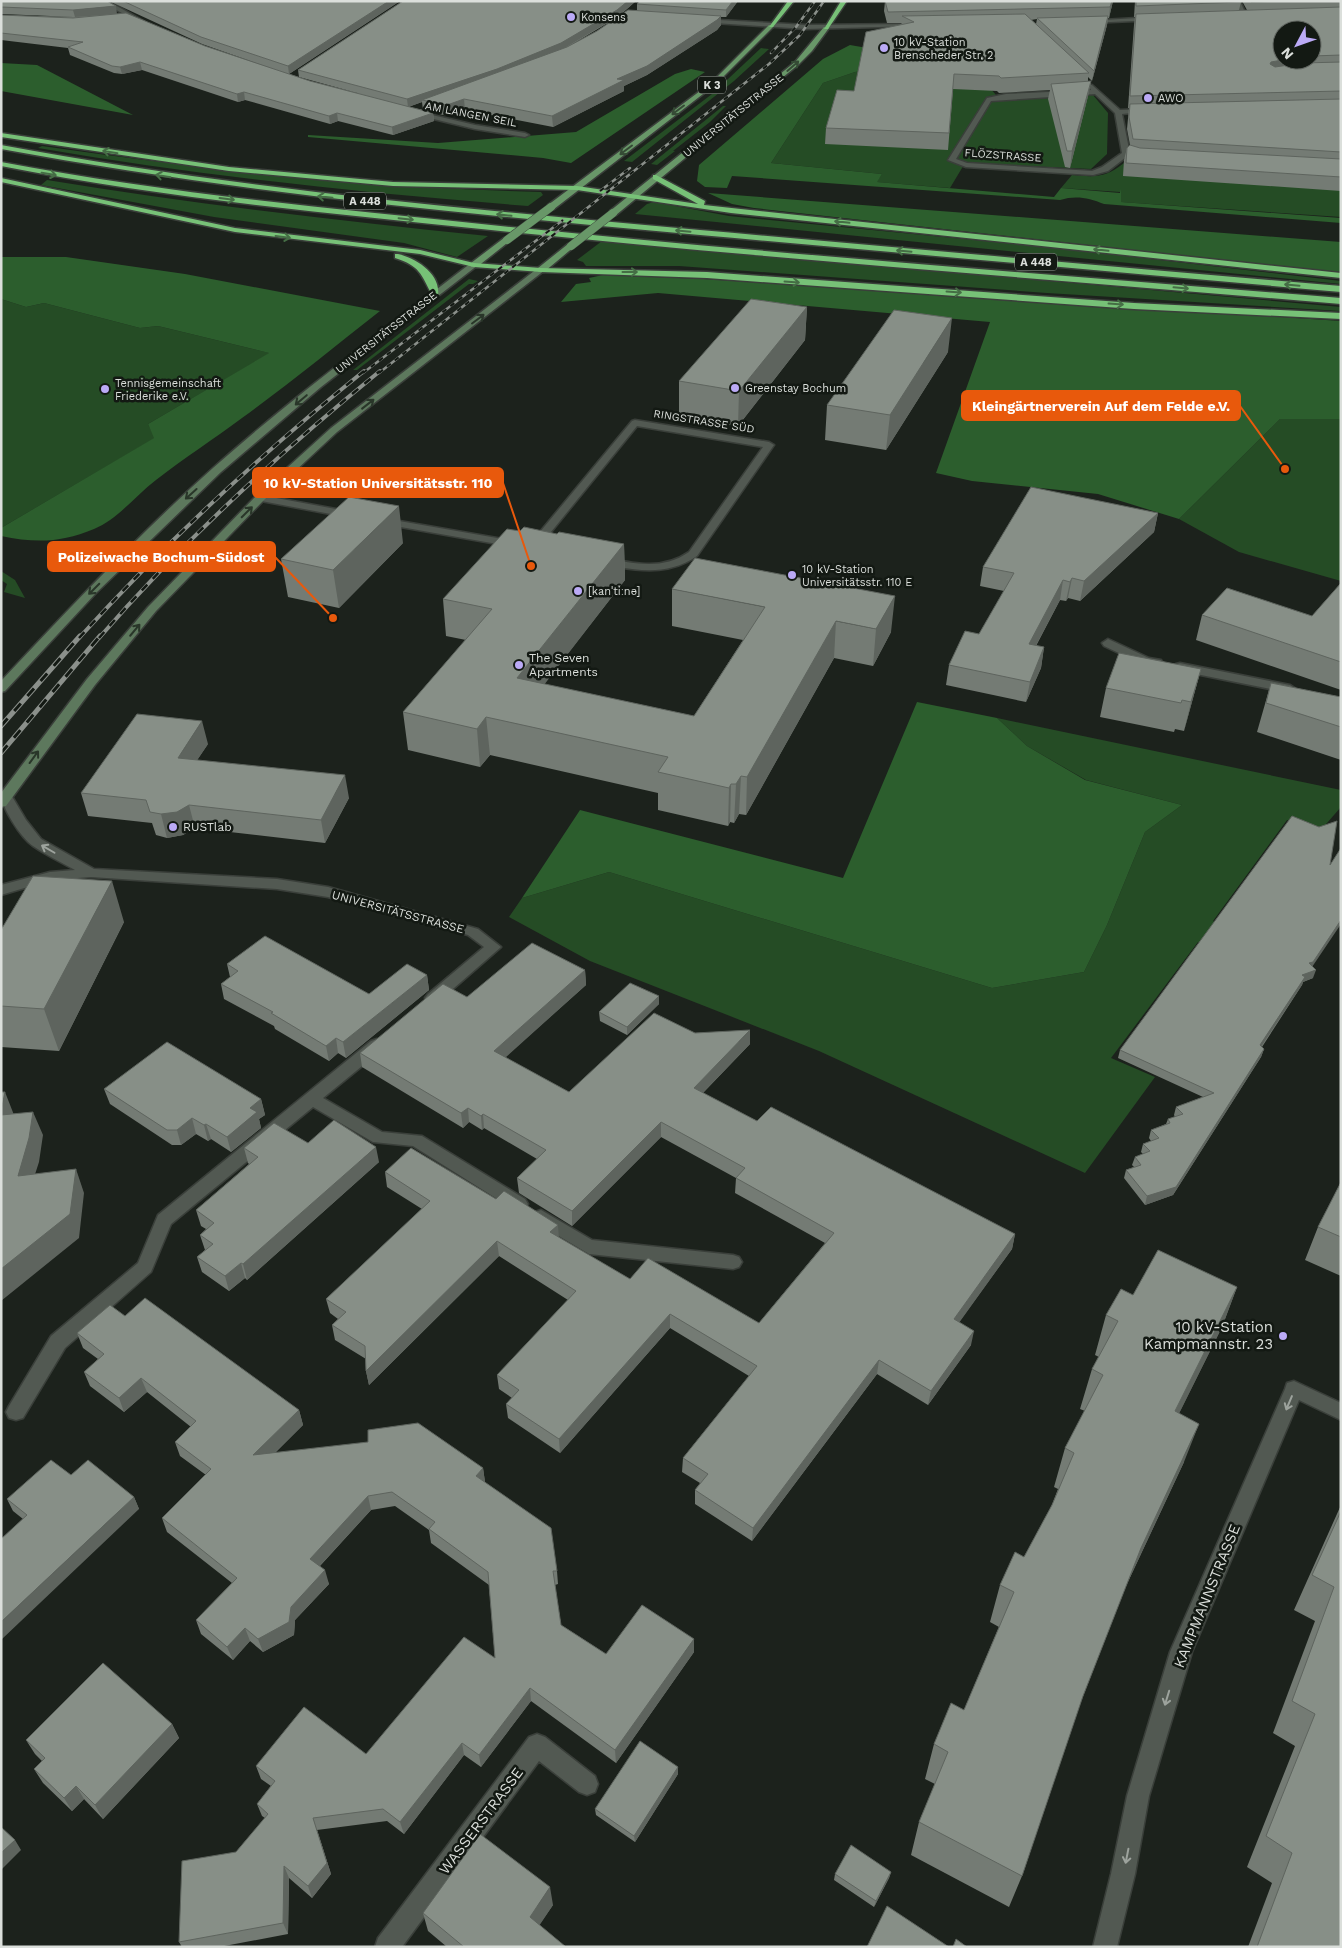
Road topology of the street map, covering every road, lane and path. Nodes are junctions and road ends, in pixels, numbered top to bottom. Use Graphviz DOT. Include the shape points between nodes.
graph roads {
  1 [pos="103,1"];
  2 [pos="791,1"];
  3 [pos="844,1"];
  4 [pos="1237,1"];
  5 [pos="130,16"];
  6 [pos="1245,16"];
  7 [pos="1254,16"];
  8 [pos="1234,17"];
  9 [pos="116,18"];
  10 [pos="1166,19"];
  11 [pos="691,20"];
  12 [pos="1079,22"];
  13 [pos="150,26"];
  14 [pos="697,27"];
  15 [pos="917,28"];
  16 [pos="769,29"];
  17 [pos="824,31"];
  18 [pos="1086,81"];
  19 [pos="1097,92"];
  20 [pos="420,107"];
  21 [pos="1156,111"];
  22 [pos="1118,112"];
  23 [pos="1,135"];
  24 [pos="525,135"];
  25 [pos="1,147"];
  26 [pos="1,164"];
  27 [pos="656,177"];
  28 [pos="1,180"];
  29 [pos="577,188"];
  30 [pos="632,196"];
  31 [pos="715,209"];
  32 [pos="372,248"];
  33 [pos="474,265"];
  34 [pos="541,270"];
  35 [pos="1341,276"];
  36 [pos="1341,289"];
  37 [pos="435,293"];
  38 [pos="1341,302"];
  39 [pos="1341,316"];
  40 [pos="260,498"];
  41 [pos="596,559"];
  42 [pos="1108,643"];
  43 [pos="1,688"];
  44 [pos="1303,692"];
  45 [pos="3,800"];
  46 [pos="91,873"];
  47 [pos="1,890"];
  48 [pos="418,1010"];
  49 [pos="388,1036"];
  50 [pos="312,1099"];
  51 [pos="732,1262"];
  52 [pos="16,1412"];
  53 [pos="1341,1412"];
  54 [pos="587,1784"];
  55 [pos="386,1947"];
  56 [pos="1105,1947"];
  1 -- 5 [label="street"];
  2 -- 16 [label="highway, UNIVERSITÄTSSTRASSE / K 3"];
  3 -- 17 [label="highway, UNIVERSITÄTSSTRASSE"];
  4 -- 6 [label="street"];
  5 -- 9 [label="street"];
  5 -- 13 [label="street"];
  6 -- 7 [label="street"];
  6 -- 8 [label="street"];
  10 -- 12 [label="street"];
  11 -- 16 [label="street"];
  14 -- 16 [label="street"];
  15 -- 17 [label="street"];
  16 -- 17 [label="street"];
  16 -- 29 [label="main road, UNIVERSITÄTSSTRASSE / K 3, one-way" via="714,83"];
  27 -- 17 [label="main road, UNIVERSITÄTSSTRASSE, one-way" via="797,63"];
  18 -- 19 [label="street"];
  19 -- 22 [label="street"];
  19 -- 22 [label="street, FLÖZSTRASSE" via="989,99 952,160 966,165 1093,172 1105,169 1129,155"];
  20 -- 24 [label="street, AM LANGEN SEIL" via="409,111"];
  21 -- 22 [label="street"];
  29 -- 23 [label="highway, one-way" via="443,186 345,180 210,166"];
  36 -- 25 [label="highway, A 448, one-way" via="318,196 179,178"];
  26 -- 38 [label="highway, A 448, one-way" via="177,193 550,234"];
  27 -- 30 [label="main road, UNIVERSITÄTSSTRASSE"];
  27 -- 31 [label="highway"];
  28 -- 32 [label="highway, one-way" via="235,230"];
  29 -- 30 [label="highway"];
  29 -- 33 [label="main road, UNIVERSITÄTSSTRASSE / K 3, bridge"];
  30 -- 31 [label="highway"];
  30 -- 34 [label="main road, UNIVERSITÄTSSTRASSE, bridge"];
  35 -- 31 [label="highway, one-way"];
  32 -- 33 [label="highway" via="420,252"];
  32 -- 37 [label="highway" via="416,263 428,272"];
  33 -- 34 [label="highway"];
  33 -- 37 [label="main road, UNIVERSITÄTSSTRASSE / K 3"];
  34 -- 39 [label="highway, one-way" via="673,273 1134,306"];
  40 -- 34 [label="main road, UNIVERSITÄTSSTRASSE, one-way" via="334,430"];
  37 -- 43 [label="main road, UNIVERSITÄTSSTRASSE / K 3, one-way" via="217,470 98,584"];
  40 -- 41 [label="street, RINGSTRASSE SÜD" via="538,549 635,423 769,445 693,554 684,562 642,568"];
  45 -- 40 [label="main road, UNIVERSITÄTSSTRASSE, one-way" via="91,682 152,609"];
  42 -- 44 [label="street" via="1146,661"];
  46 -- 45 [label="street, UNIVERSITÄTSSTRASSE, one-way" via="36,842"];
  46 -- 47 [label="street, UNIVERSITÄTSSTRASSE" via="50,876"];
  46 -- 48 [label="street, UNIVERSITÄTSSTRASSE" via="233,880 328,892 473,932 494,947"];
  49 -- 50 [label="street"];
  50 -- 51 [label="street" via="379,1138 416,1140 589,1247"];
  50 -- 52 [label="street" via="164,1220 145,1267 58,1342"];
  53 -- 56 [label="street, KAMPMANNSTRASSE, one-way" via="1294,1389 1181,1652 1138,1796"];
  54 -- 55 [label="street, WASSERSTRASSE" via="537,1746"];
}
